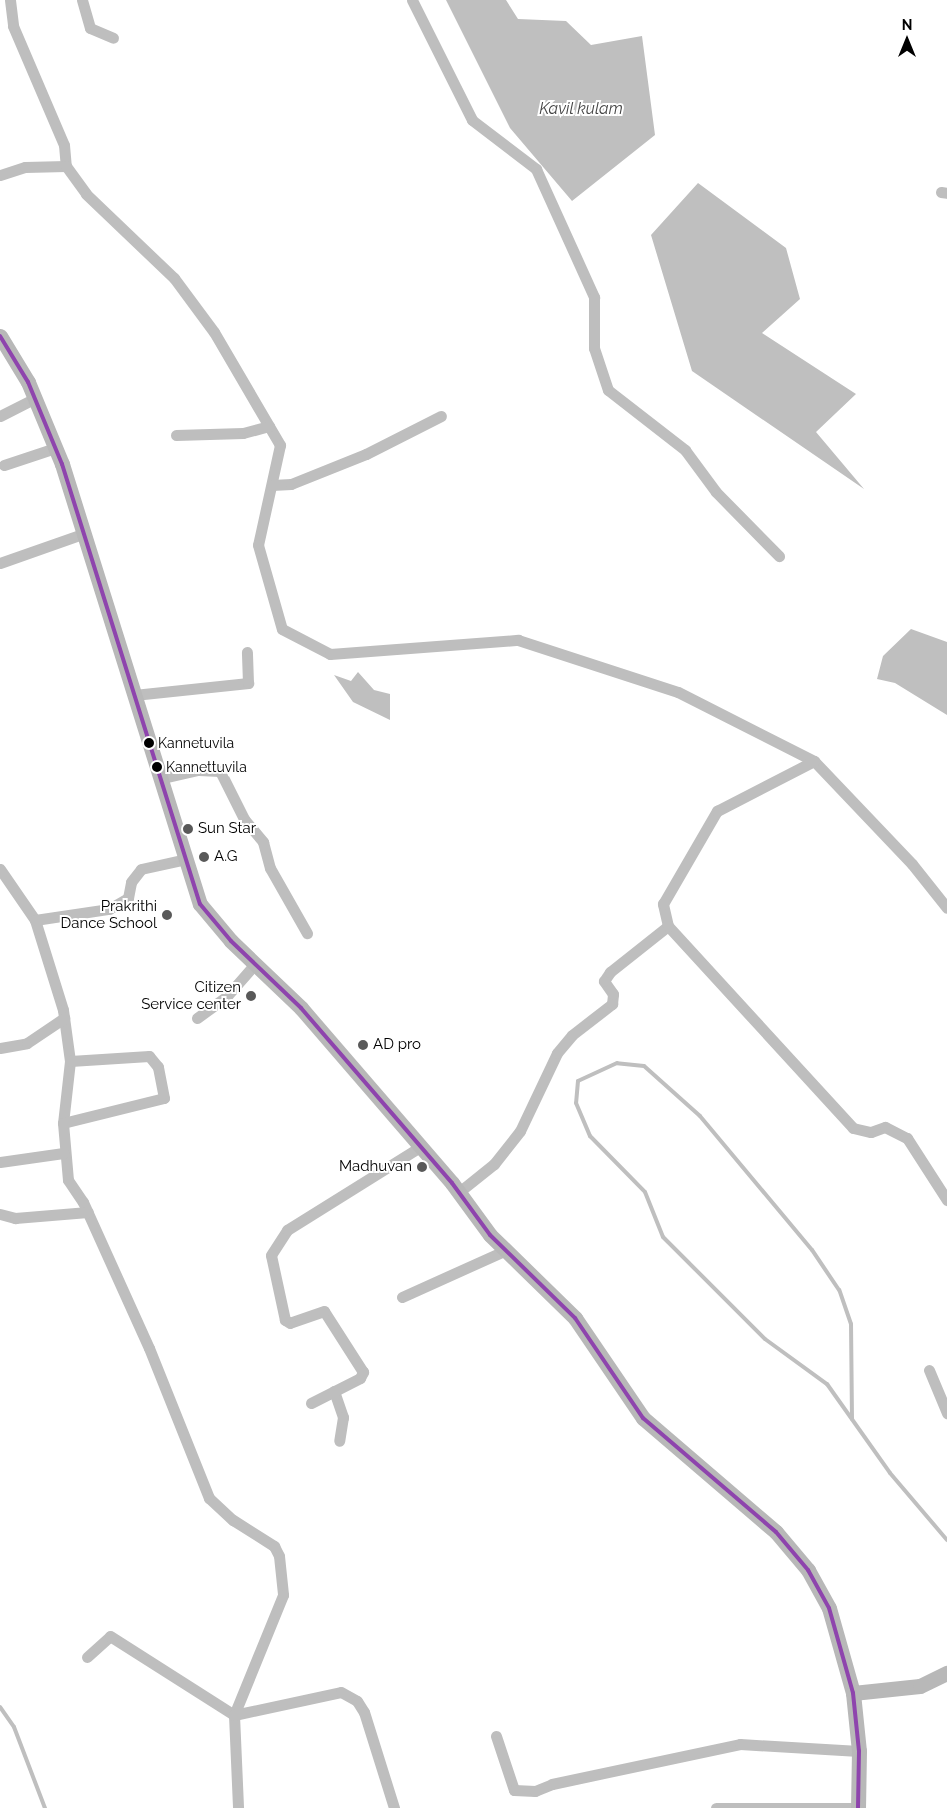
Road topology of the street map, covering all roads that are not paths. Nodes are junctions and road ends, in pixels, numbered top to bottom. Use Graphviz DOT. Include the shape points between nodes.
graph roads {
  1 [pos="10,0"];
  2 [pos="82,0"];
  3 [pos="412,0"];
  4 [pos="112,38"];
  5 [pos="66,166"];
  6 [pos="0,175"];
  7 [pos="0,336"];
  8 [pos="35,398"];
  9 [pos="0,416"];
  10 [pos="441,416"];
  11 [pos="269,426"];
  12 [pos="176,435"];
  13 [pos="55,448"];
  14 [pos="4,465"];
  15 [pos="272,485"];
  16 [pos="85,533"];
  17 [pos="779,556"];
  18 [pos="0,563"];
  19 [pos="247,652"];
  20 [pos="134,695"];
  21 [pos="814,761"];
  22 [pos="163,778"];
  23 [pos="187,859"];
  24 [pos="0,869"];
  25 [pos="947,908"];
  26 [pos="35,920"];
  27 [pos="668,926"];
  28 [pos="307,933"];
  29 [pos="255,964"];
  30 [pos="64,1018"];
  31 [pos="197,1018"];
  32 [pos="0,1048"];
  33 [pos="70,1061"];
  34 [pos="63,1123"];
  35 [pos="420,1147"];
  36 [pos="63,1153"];
  37 [pos="0,1162"];
  38 [pos="459,1192"];
  39 [pos="947,1200"];
  40 [pos="88,1212"];
  41 [pos="0,1214"];
  42 [pos="504,1250"];
  43 [pos="402,1297"];
  44 [pos="929,1370"];
  45 [pos="334,1391"];
  46 [pos="311,1403"];
  47 [pos="947,1413"];
  48 [pos="339,1442"];
  49 [pos="87,1657"];
  50 [pos="947,1674"];
  51 [pos="853,1693"];
  52 [pos="234,1715"];
  53 [pos="496,1736"];
  54 [pos="859,1751"];
  55 [pos="238,1808"];
  56 [pos="394,1808"];
  57 [pos="716,1808"];
  58 [pos="858,1808"];
  1 -- 5 [label="street" via="13,26 64,145"];
  2 -- 4 [label="street" via="90,28"];
  3 -- 17 [label="street" via="472,120 536,169 594,298 594,348 608,390 685,450 716,492"];
  5 -- 6 [label="street" via="25,167"];
  5 -- 11 [label="street" via="86,194 174,278 214,332"];
  7 -- 8 [label="main road"];
  8 -- 9 [label="street"];
  8 -- 13 [label="main road"];
  10 -- 15 [label="street" via="366,454 291,484"];
  11 -- 12 [label="street" via="243,433"];
  11 -- 15 [label="street" via="280,445"];
  13 -- 14 [label="street"];
  13 -- 16 [label="main road"];
  15 -- 21 [label="street" via="258,545 282,629 306,642 330,654 518,640 678,692"];
  16 -- 18 [label="street"];
  16 -- 20 [label="main road"];
  19 -- 20 [label="street" via="248,683"];
  20 -- 22 [label="main road"];
  21 -- 25 [label="street" via="912,864"];
  21 -- 27 [label="street" via="717,811 663,904"];
  22 -- 23 [label="main road"];
  22 -- 28 [label="street" via="200,770 220,771 244,819 263,842 270,868"];
  23 -- 26 [label="street" via="141,868 131,882 128,898 109,909"];
  23 -- 29 [label="main road" via="200,904"];
  24 -- 26 [label="street"];
  26 -- 30 [label="street"];
  27 -- 38 [label="street" via="610,972 604,981 613,994 612,1004 572,1035 557,1053 520,1131 494,1164"];
  27 -- 39 [label="street" via="853,1128 871,1132 884,1127 907,1138"];
  29 -- 31 [label="street" via="227,996"];
  29 -- 35 [label="main road" via="301,1008"];
  30 -- 32 [label="street" via="27,1043"];
  30 -- 33 [label="street"];
  33 -- 34 [label="street"];
  33 -- 34 [label="street" via="149,1056 158,1067 164,1098"];
  34 -- 36 [label="street"];
  35 -- 38 [label="main road"];
  35 -- 45 [label="street" via="287,1230 270,1255 285,1320 290,1323 324,1311 362,1369 362,1377"];
  36 -- 37 [label="street"];
  36 -- 40 [label="street" via="68,1180"];
  38 -- 42 [label="main road"];
  40 -- 41 [label="street" via="15,1218"];
  40 -- 52 [label="street" via="149,1348 209,1498 232,1520 274,1546 279,1556 283,1595"];
  42 -- 43 [label="street"];
  42 -- 51 [label="main road" via="575,1318 643,1418 766,1523 808,1570 829,1608"];
  44 -- 47 [label="street"];
  45 -- 46 [label="street"];
  45 -- 48 [label="street" via="342,1417"];
  49 -- 52 [label="street" via="110,1636"];
  50 -- 51 [label="main road" via="920,1686"];
  51 -- 54 [label="main road"];
  52 -- 55 [label="street"];
  52 -- 56 [label="street" via="341,1692 358,1701"];
  53 -- 54 [label="street" via="514,1790 535,1791 552,1784 740,1744"];
  54 -- 58 [label="main road"];
  57 -- 58 [label="street"];
}
